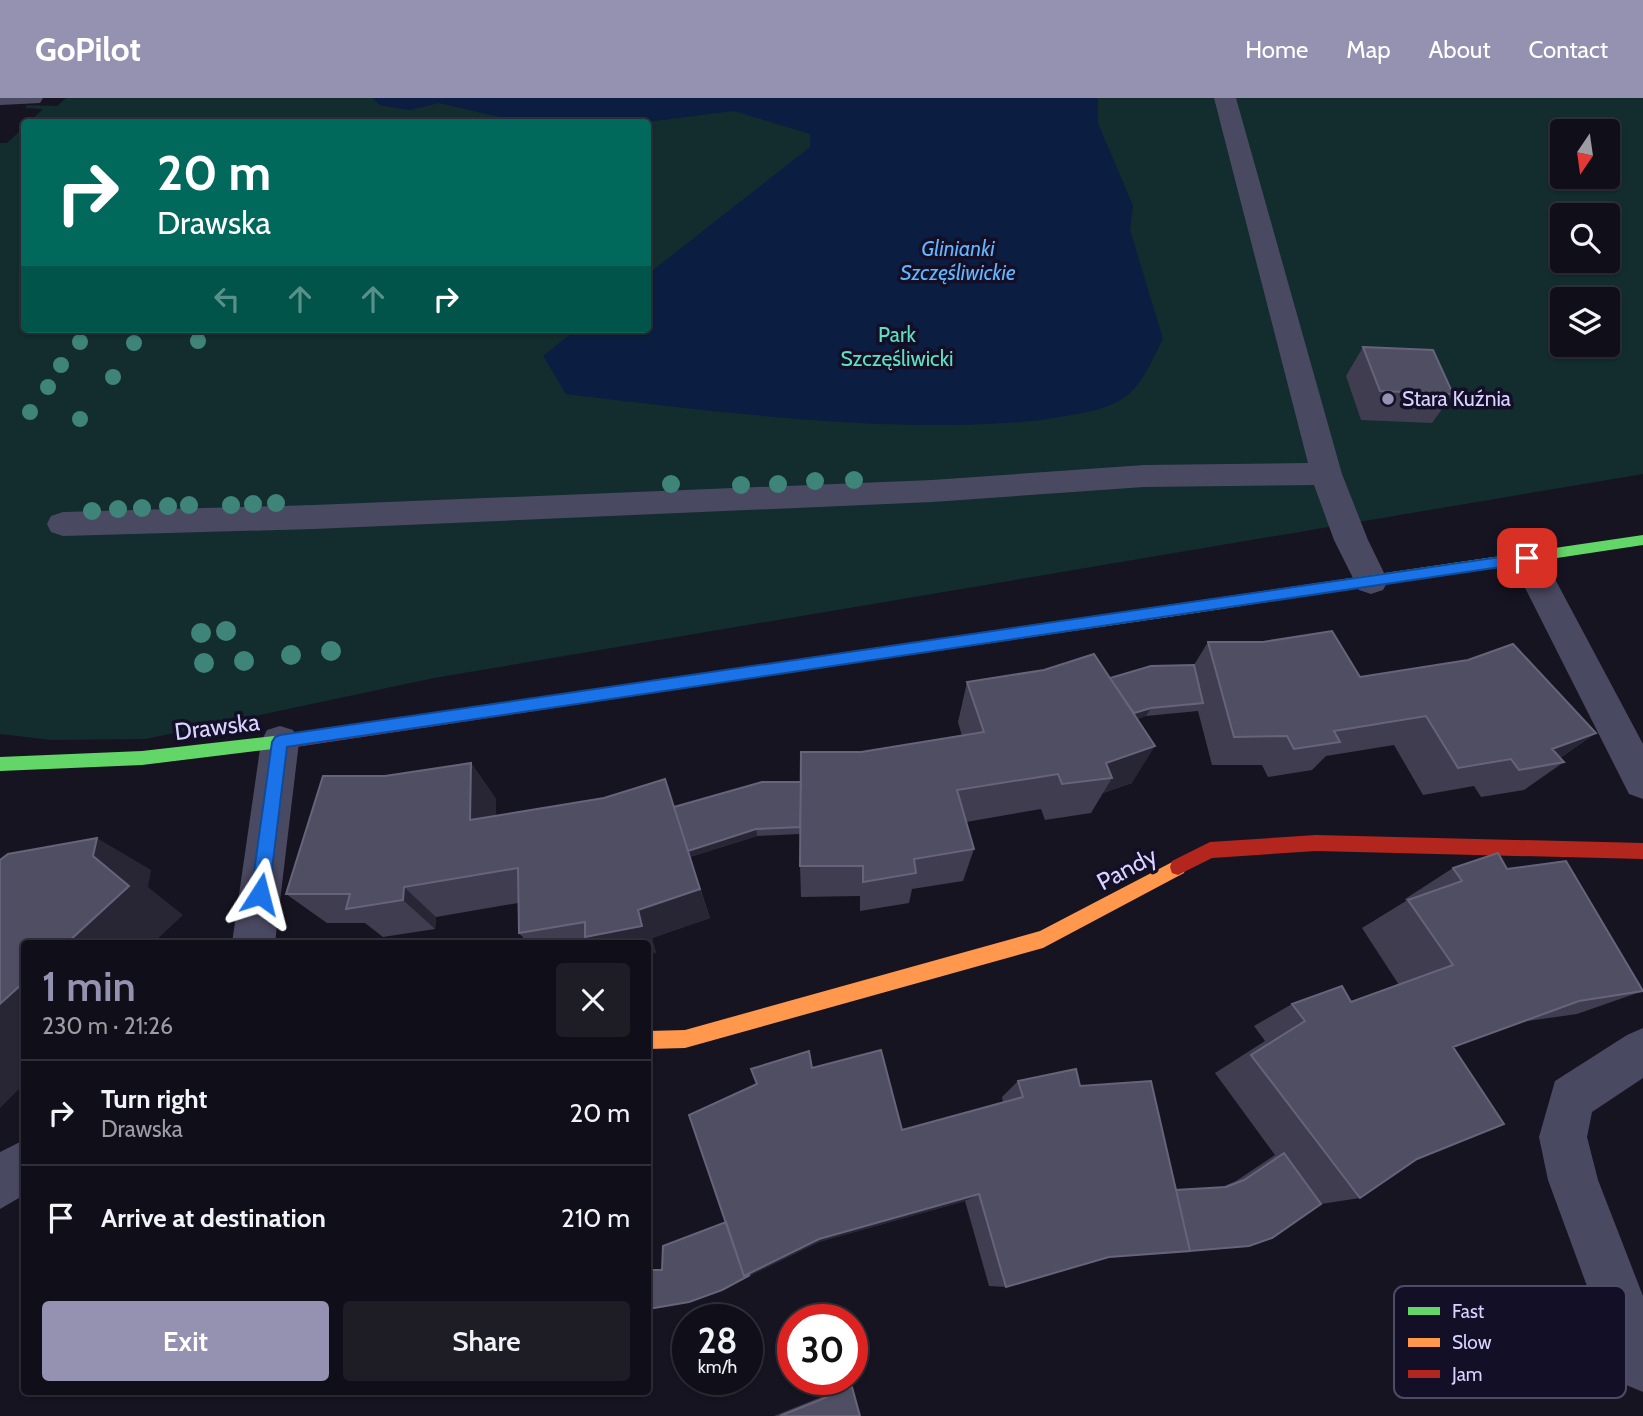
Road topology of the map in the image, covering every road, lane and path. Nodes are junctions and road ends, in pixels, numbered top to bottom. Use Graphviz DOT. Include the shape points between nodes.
graph roads {
  1 [pos="0,98"];
  2 [pos="32,98"];
  3 [pos="1225,98"];
  4 [pos="1326,474"];
  5 [pos="63,524"];
  6 [pos="1643,540"];
  7 [pos="1527,558"];
  8 [pos="1371,581"];
  9 [pos="280,742"];
  10 [pos="0,764"];
  11 [pos="1643,782"];
  12 [pos="1643,851"];
  13 [pos="253,940"];
  14 [pos="651,1040"];
  15 [pos="1643,1051"];
  16 [pos="21,1166"];
  17 [pos="0,1184"];
  18 [pos="1613,1286"];
  19 [pos="1626,1320"];
  20 [pos="1643,1365"];
  1 -- 2 [label="street"];
  3 -- 4 [label="street"];
  4 -- 5 [label="street" via="1144,476 932,491"];
  4 -- 8 [label="street"];
  6 -- 7 [label="street, Drawska"];
  7 -- 8 [label="street, Drawska"];
  7 -- 11 [label="street"];
  8 -- 9 [label="street, Drawska"];
  9 -- 10 [label="street, Drawska" via="74,764"];
  9 -- 13 [label="street"];
  12 -- 14 [label="street, Pandy" via="1316,843 1210,850 1043,939 685,1039"];
  15 -- 18 [label="street" via="1572,1098 1563,1137 1573,1180"];
  16 -- 17 [label="street"];
  19 -- 20 [label="street"];
}
